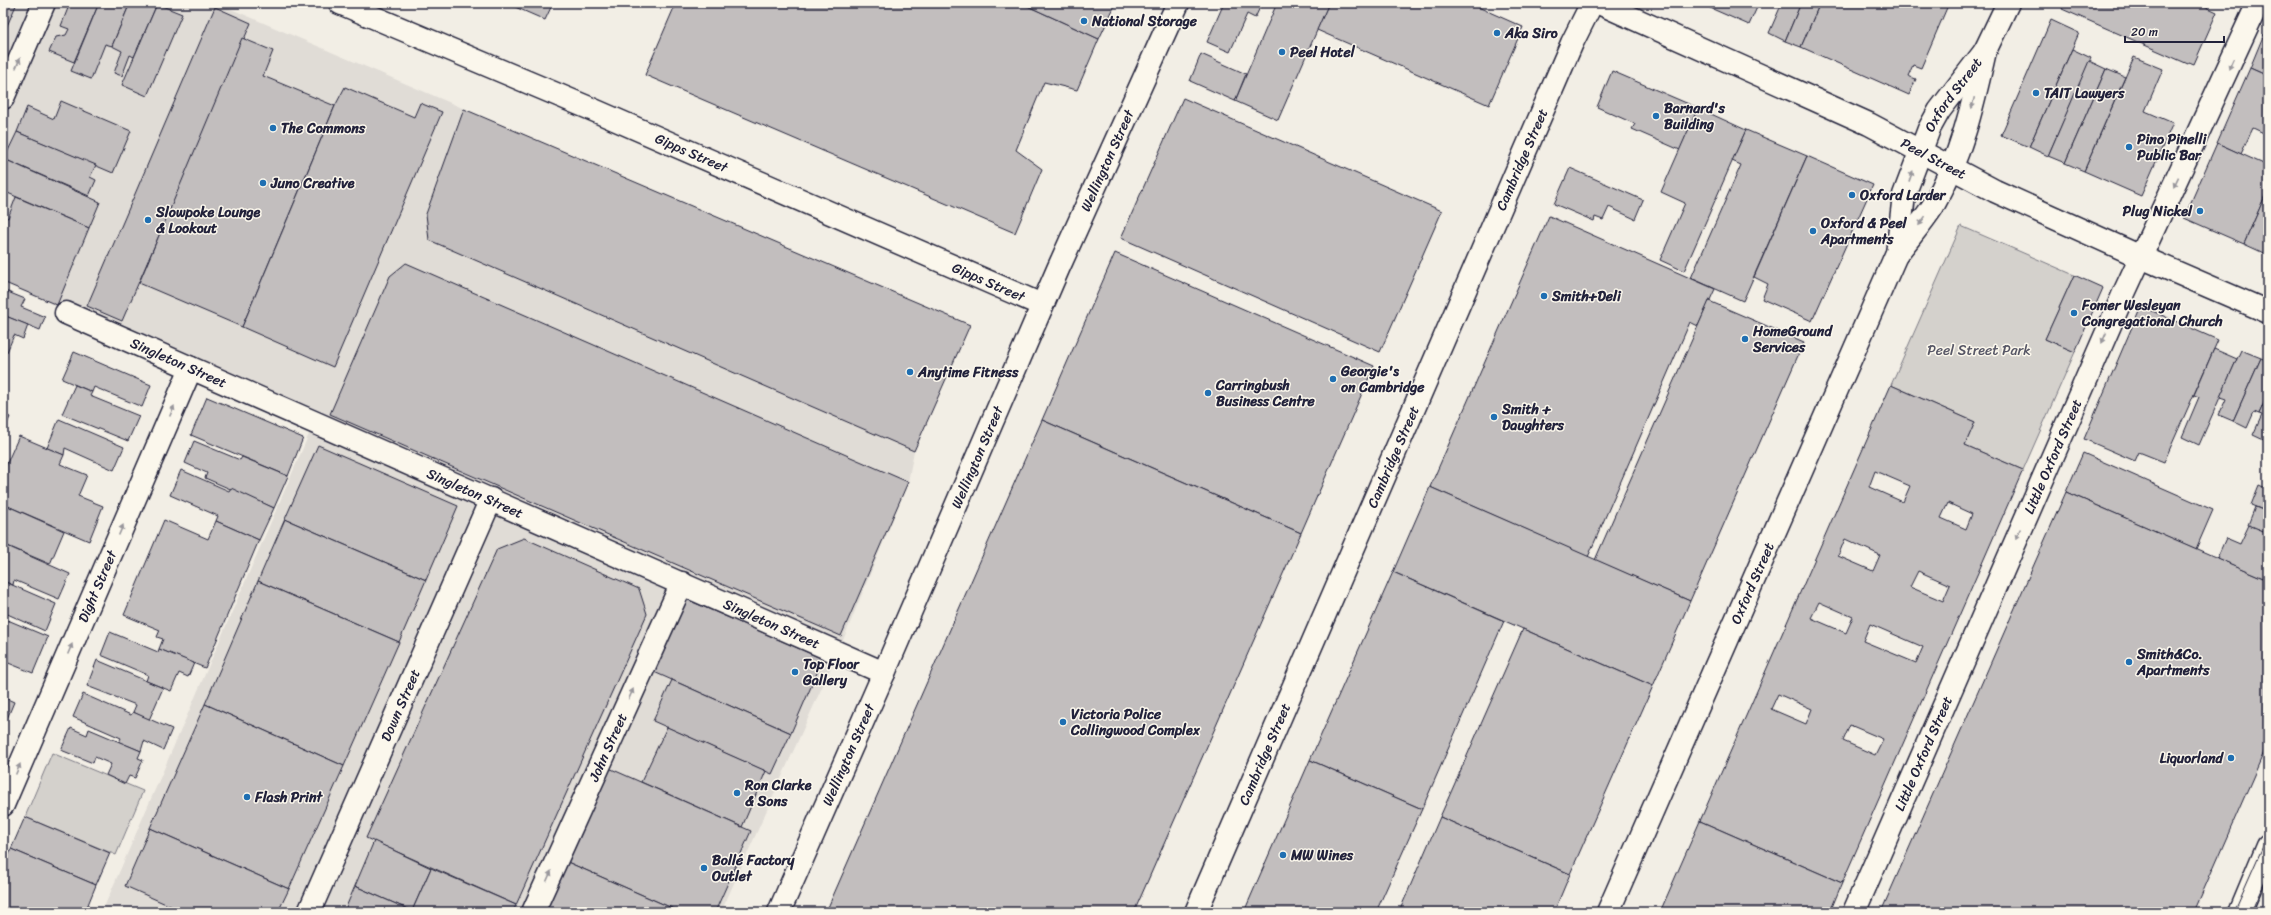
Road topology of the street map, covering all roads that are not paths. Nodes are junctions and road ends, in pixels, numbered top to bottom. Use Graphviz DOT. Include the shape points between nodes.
graph roads {
  1 [pos="44,3"];
  2 [pos="340,3"];
  3 [pos="1178,3"];
  4 [pos="1592,3"];
  5 [pos="1599,3"];
  6 [pos="2008,3"];
  7 [pos="2258,3"];
  8 [pos="1985,51"];
  9 [pos="3,98"];
  10 [pos="1920,150"];
  11 [pos="1951,167"];
  12 [pos="1896,255"];
  13 [pos="2140,257"];
  14 [pos="1042,305"];
  15 [pos="2268,312"];
  16 [pos="66,313"];
  17 [pos="191,368"];
  18 [pos="492,499"];
  19 [pos="682,583"];
  20 [pos="884,673"];
  21 [pos="3,805"];
  22 [pos="2268,845"];
  23 [pos="309,912"];
  24 [pos="533,912"];
  25 [pos="779,912"];
  26 [pos="1196,912"];
  27 [pos="1608,912"];
  28 [pos="1854,912"];
  29 [pos="2240,912"];
  9 -- 1 [label="street, one-way"];
  2 -- 14 [label="street, Gipps Street" via="590,108"];
  3 -- 14 [label="street, Wellington Street"];
  4 -- 26 [label="street, Cambridge Street" via="1569,50"];
  5 -- 10 [label="street, Peel Street" via="1855,118"];
  6 -- 8 [label="street, Oxford Street"];
  7 -- 13 [label="street, Little Oxford Street, one-way"];
  8 -- 10 [label="street, Oxford Street" via="1939,111"];
  8 -- 11 [label="street, Oxford Street, one-way" via="1968,125"];
  10 -- 11 [label="street, Peel Street"];
  12 -- 10 [label="street, Oxford Street, one-way" via="1904,195"];
  11 -- 12 [label="street, Oxford Street, one-way" via="1932,207"];
  11 -- 13 [label="street, Peel Street" via="1994,191"];
  12 -- 27 [label="street, Oxford Street"];
  13 -- 15 [label="street, Peel Street"];
  13 -- 28 [label="street, Little Oxford Street, one-way"];
  14 -- 20 [label="street, Wellington Street"];
  16 -- 17 [label="street, Singleton Street"];
  17 -- 18 [label="street, Singleton Street"];
  21 -- 17 [label="street, Dight Street, one-way"];
  18 -- 19 [label="street, Singleton Street"];
  18 -- 23 [label="street, Down Street"];
  19 -- 20 [label="street, Singleton Street"];
  24 -- 19 [label="street, John Street, one-way"];
  20 -- 25 [label="street, Wellington Street"];
  22 -- 29 [label="street"];
}
